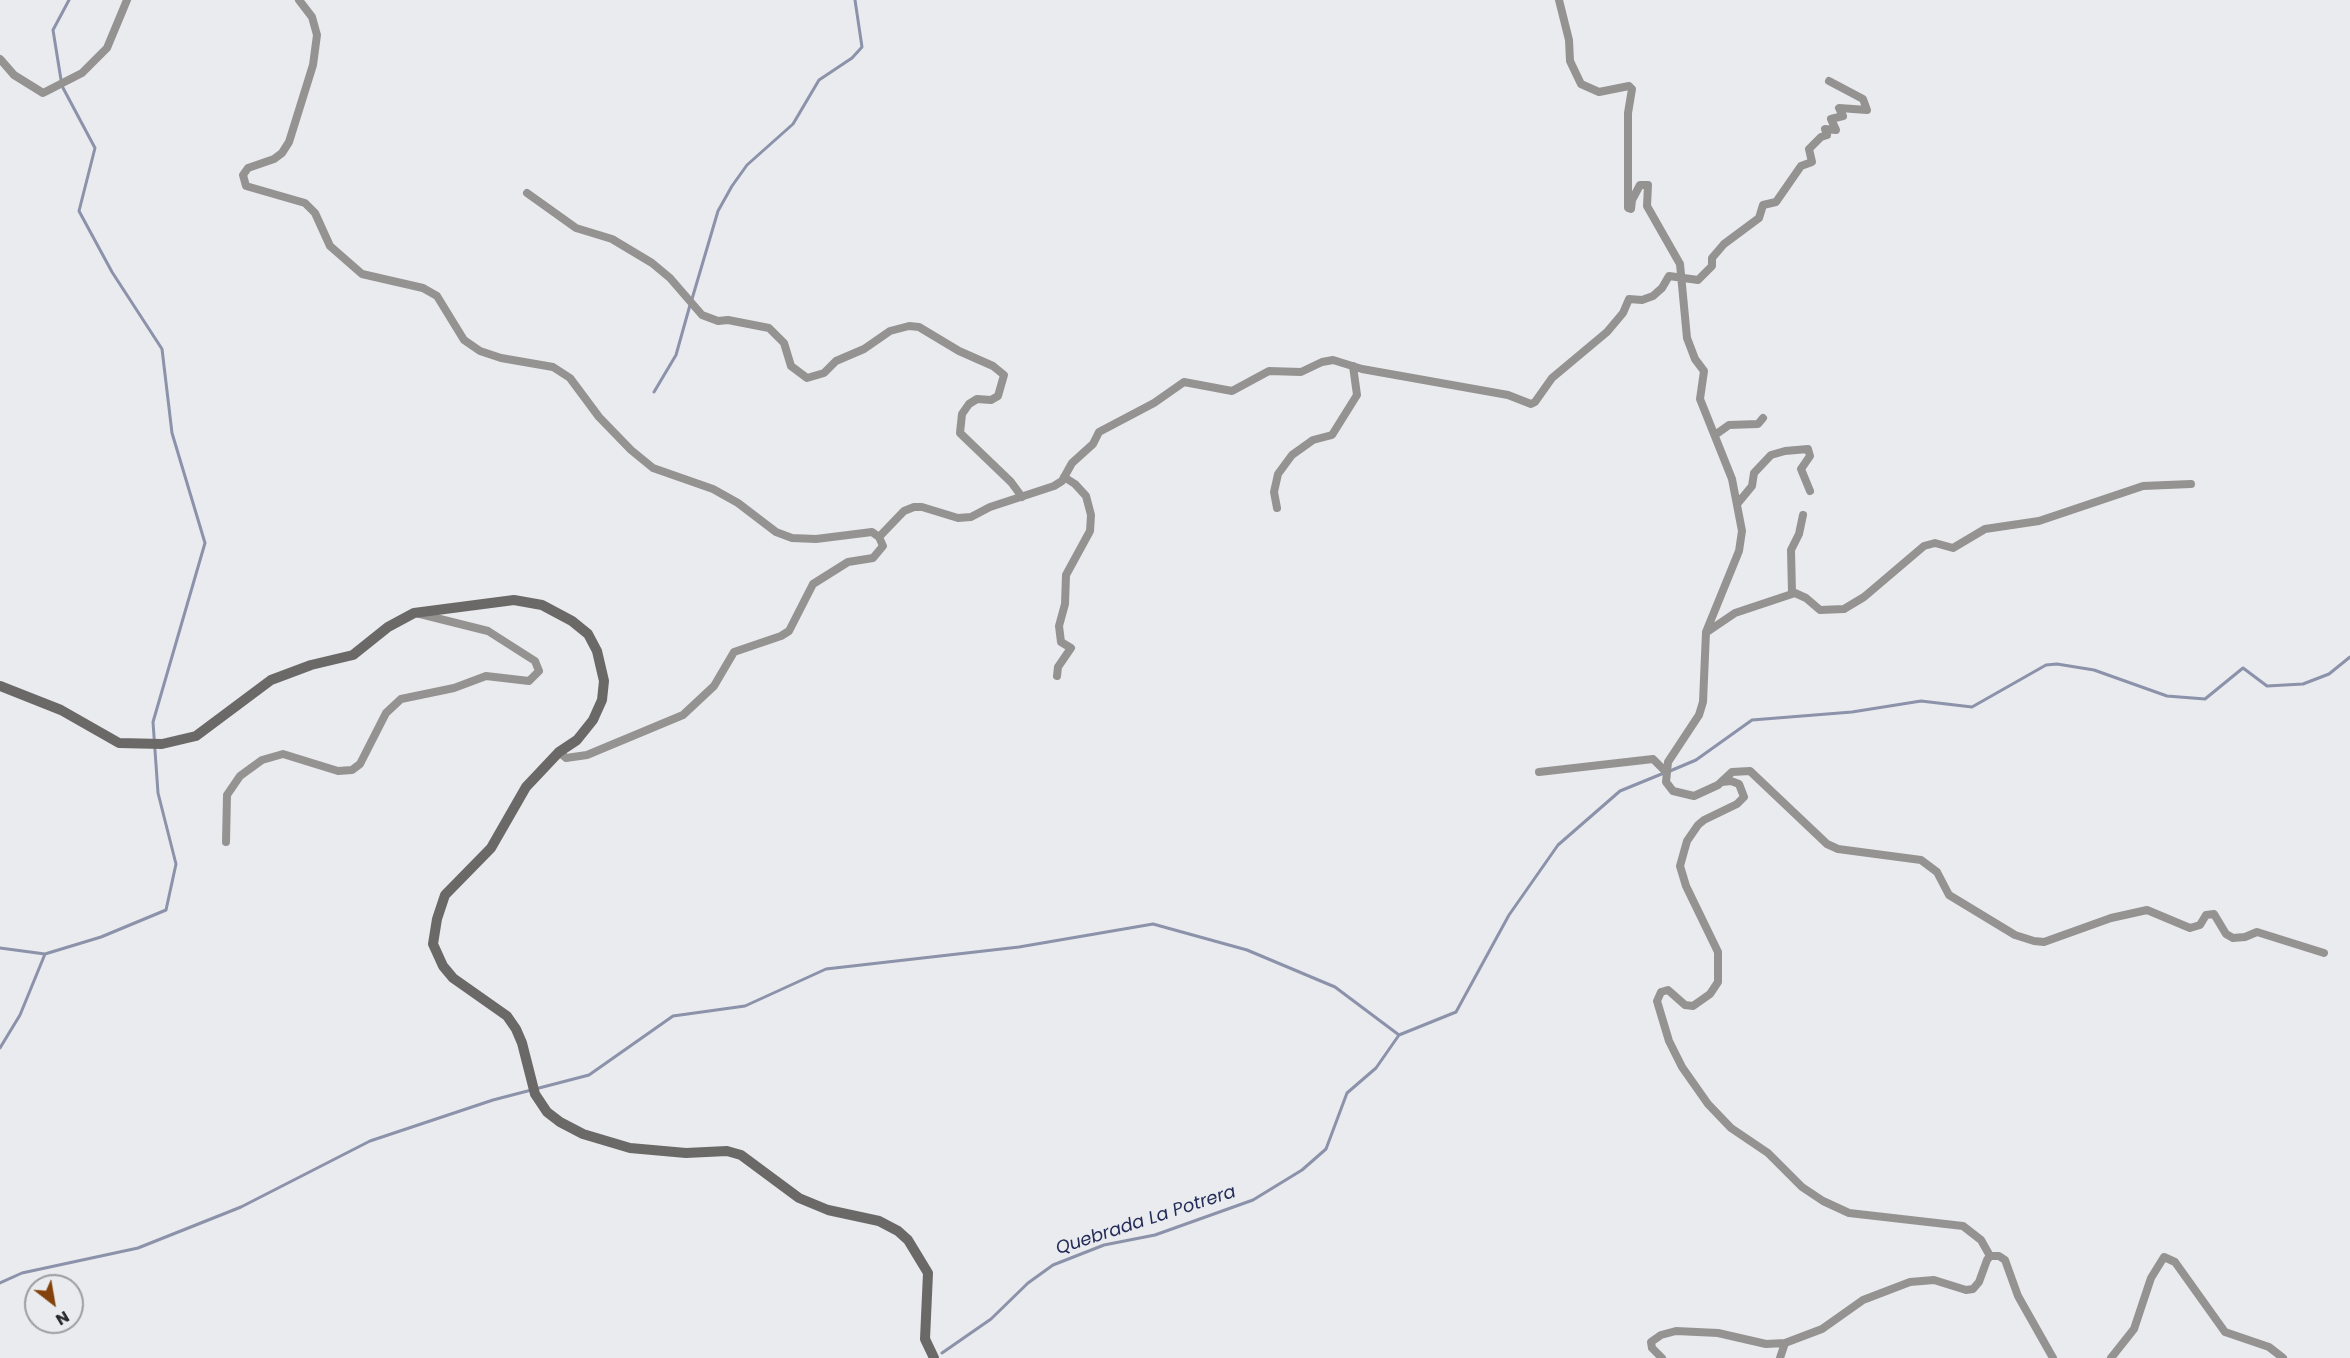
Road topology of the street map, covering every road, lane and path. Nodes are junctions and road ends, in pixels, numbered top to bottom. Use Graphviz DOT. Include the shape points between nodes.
graph roads {
  1 [pos="127,0"];
  2 [pos="299,0"];
  3 [pos="1559,0"];
  4 [pos="0,59"];
  5 [pos="1829,81"];
  6 [pos="527,193"];
  7 [pos="1683,279"];
  8 [pos="1353,366"];
  9 [pos="1763,418"];
  10 [pos="1715,435"];
  11 [pos="1064,477"];
  12 [pos="2191,484"];
  13 [pos="1810,491"];
  14 [pos="1022,497"];
  15 [pos="1738,503"];
  16 [pos="1276,508"];
  17 [pos="1803,515"];
  18 [pos="879,537"];
  19 [pos="1792,593"];
  20 [pos="414,613"];
  21 [pos="1706,632"];
  22 [pos="1057,676"];
  23 [pos="0,686"];
  24 [pos="559,752"];
  25 [pos="1665,771"];
  26 [pos="1539,772"];
  27 [pos="1721,783"];
  28 [pos="226,842"];
  29 [pos="2324,953"];
  30 [pos="1990,1256"];
  31 [pos="1785,1343"];
  32 [pos="934,1358"];
  33 [pos="1662,1358"];
  34 [pos="1780,1358"];
  35 [pos="2053,1358"];
  36 [pos="2111,1358"];
  37 [pos="2283,1358"];
  1 -- 4 [label="street" via="107,48 82,73 43,93 14,75"];
  2 -- 18 [label="street" via="312,17 317,35 313,65 289,142 274,159 248,168 243,175 246,186 305,203 315,213 330,246 362,274 423,288 437,297 464,340 480,351 553,367 570,378 599,417 653,468 713,489 776,532 792,538 872,532"];
  3 -- 7 [label="street" via="1570,62 1581,84 1599,92 1629,86 1632,89 1628,208 1640,185 1648,185 1647,206 1680,264"];
  5 -- 7 [label="street" via="1863,99 1867,110 1839,108 1843,116 1832,119 1836,130 1825,129 1827,135 1809,149 1812,162 1802,166 1776,202 1763,205 1759,218 1724,244 1712,258 1712,266 1698,280"];
  6 -- 14 [label="street" via="576,228 612,239 652,263 702,315 769,328 784,343 791,366 807,378 824,373 836,362 890,332 909,326 919,327 993,366 1004,375 998,396 969,404 962,414 960,433"];
  7 -- 8 [label="street" via="1669,276 1653,296 1629,299 1607,332 1552,378 1531,404 1508,395"];
  7 -- 10 [label="street" via="1687,338 1704,371 1700,399"];
  8 -- 11 [label="street" via="1333,360 1301,372 1269,371 1232,391 1184,382 1099,432"];
  8 -- 16 [label="street" via="1357,395 1332,435 1313,440 1292,455 1278,474"];
  9 -- 10 [label="street" via="1758,424 1729,426"];
  10 -- 15 [label="street"];
  11 -- 14 [label="street" via="1054,486"];
  11 -- 22 [label="street" via="1086,496 1091,514 1090,531 1066,575 1059,626 1061,642 1071,648 1058,667"];
  12 -- 19 [label="street" via="2143,486 2039,521 1985,529 1953,548 1935,543 1924,546 1844,609 1820,610"];
  13 -- 15 [label="street" via="1801,469 1810,456 1808,449 1785,451 1771,455 1754,473 1752,486"];
  14 -- 18 [label="street" via="971,517 958,518 914,507 904,511"];
  15 -- 21 [label="street" via="1742,540"];
  17 -- 19 [label="street" via="1791,550"];
  18 -- 24 [label="street" via="883,546 880,553 848,562 813,584 789,631 734,652 709,692 682,715 587,755 566,758"];
  19 -- 21 [label="street" via="1735,613"];
  20 -- 23 [label="main road" via="388,627 353,655 271,680 196,736 161,744 119,743 61,710"];
  20 -- 24 [label="main road" via="514,600 542,604 588,634 597,651 604,681 602,700 577,740"];
  20 -- 28 [label="street" via="488,631 535,661 539,671 530,681 486,676 454,688 401,699 386,713 360,764 352,770 338,771 283,754 261,760 240,776 227,795"];
  21 -- 25 [label="street" via="1701,708"];
  24 -- 32 [label="main road" via="526,787 491,848 445,896 433,944 443,966 453,978 496,1006 516,1029 533,1088 547,1112 583,1134 630,1148 686,1153 727,1151 741,1155 800,1198 828,1210 879,1221 898,1231 928,1273 925,1339"];
  25 -- 26 [label="street" via="1653,759"];
  25 -- 27 [label="street" via="1666,782 1673,791 1695,796"];
  27 -- 29 [label="street" via="1732,772 1750,771 1827,844 1838,849 1921,860 1936,872 1949,895 2014,935 2034,941 2044,942 2146,910 2190,928 2200,925 2206,915 2214,914 2226,934 2234,938 2257,932"];
  27 -- 30 [label="street" via="1739,784 1744,796 1737,804 1698,825 1687,841 1680,866 1718,952 1718,981 1710,994 1693,1006 1685,1005 1668,990 1661,992 1657,1001 1682,1067 1731,1128 1768,1153 1802,1187 1823,1201 1849,1213 1963,1226 1981,1240"];
  30 -- 31 [label="street" via="1974,1288 1966,1290 1934,1280 1910,1282 1863,1300 1822,1329"];
  30 -- 35 [label="street" via="2005,1260 2018,1296"];
  31 -- 33 [label="street" via="1766,1344 1718,1333 1676,1331 1651,1342"];
  31 -- 34 [label="street"];
  36 -- 37 [label="street" via="2134,1329 2151,1278 2164,1257 2175,1262 2225,1332 2269,1347"];
}
